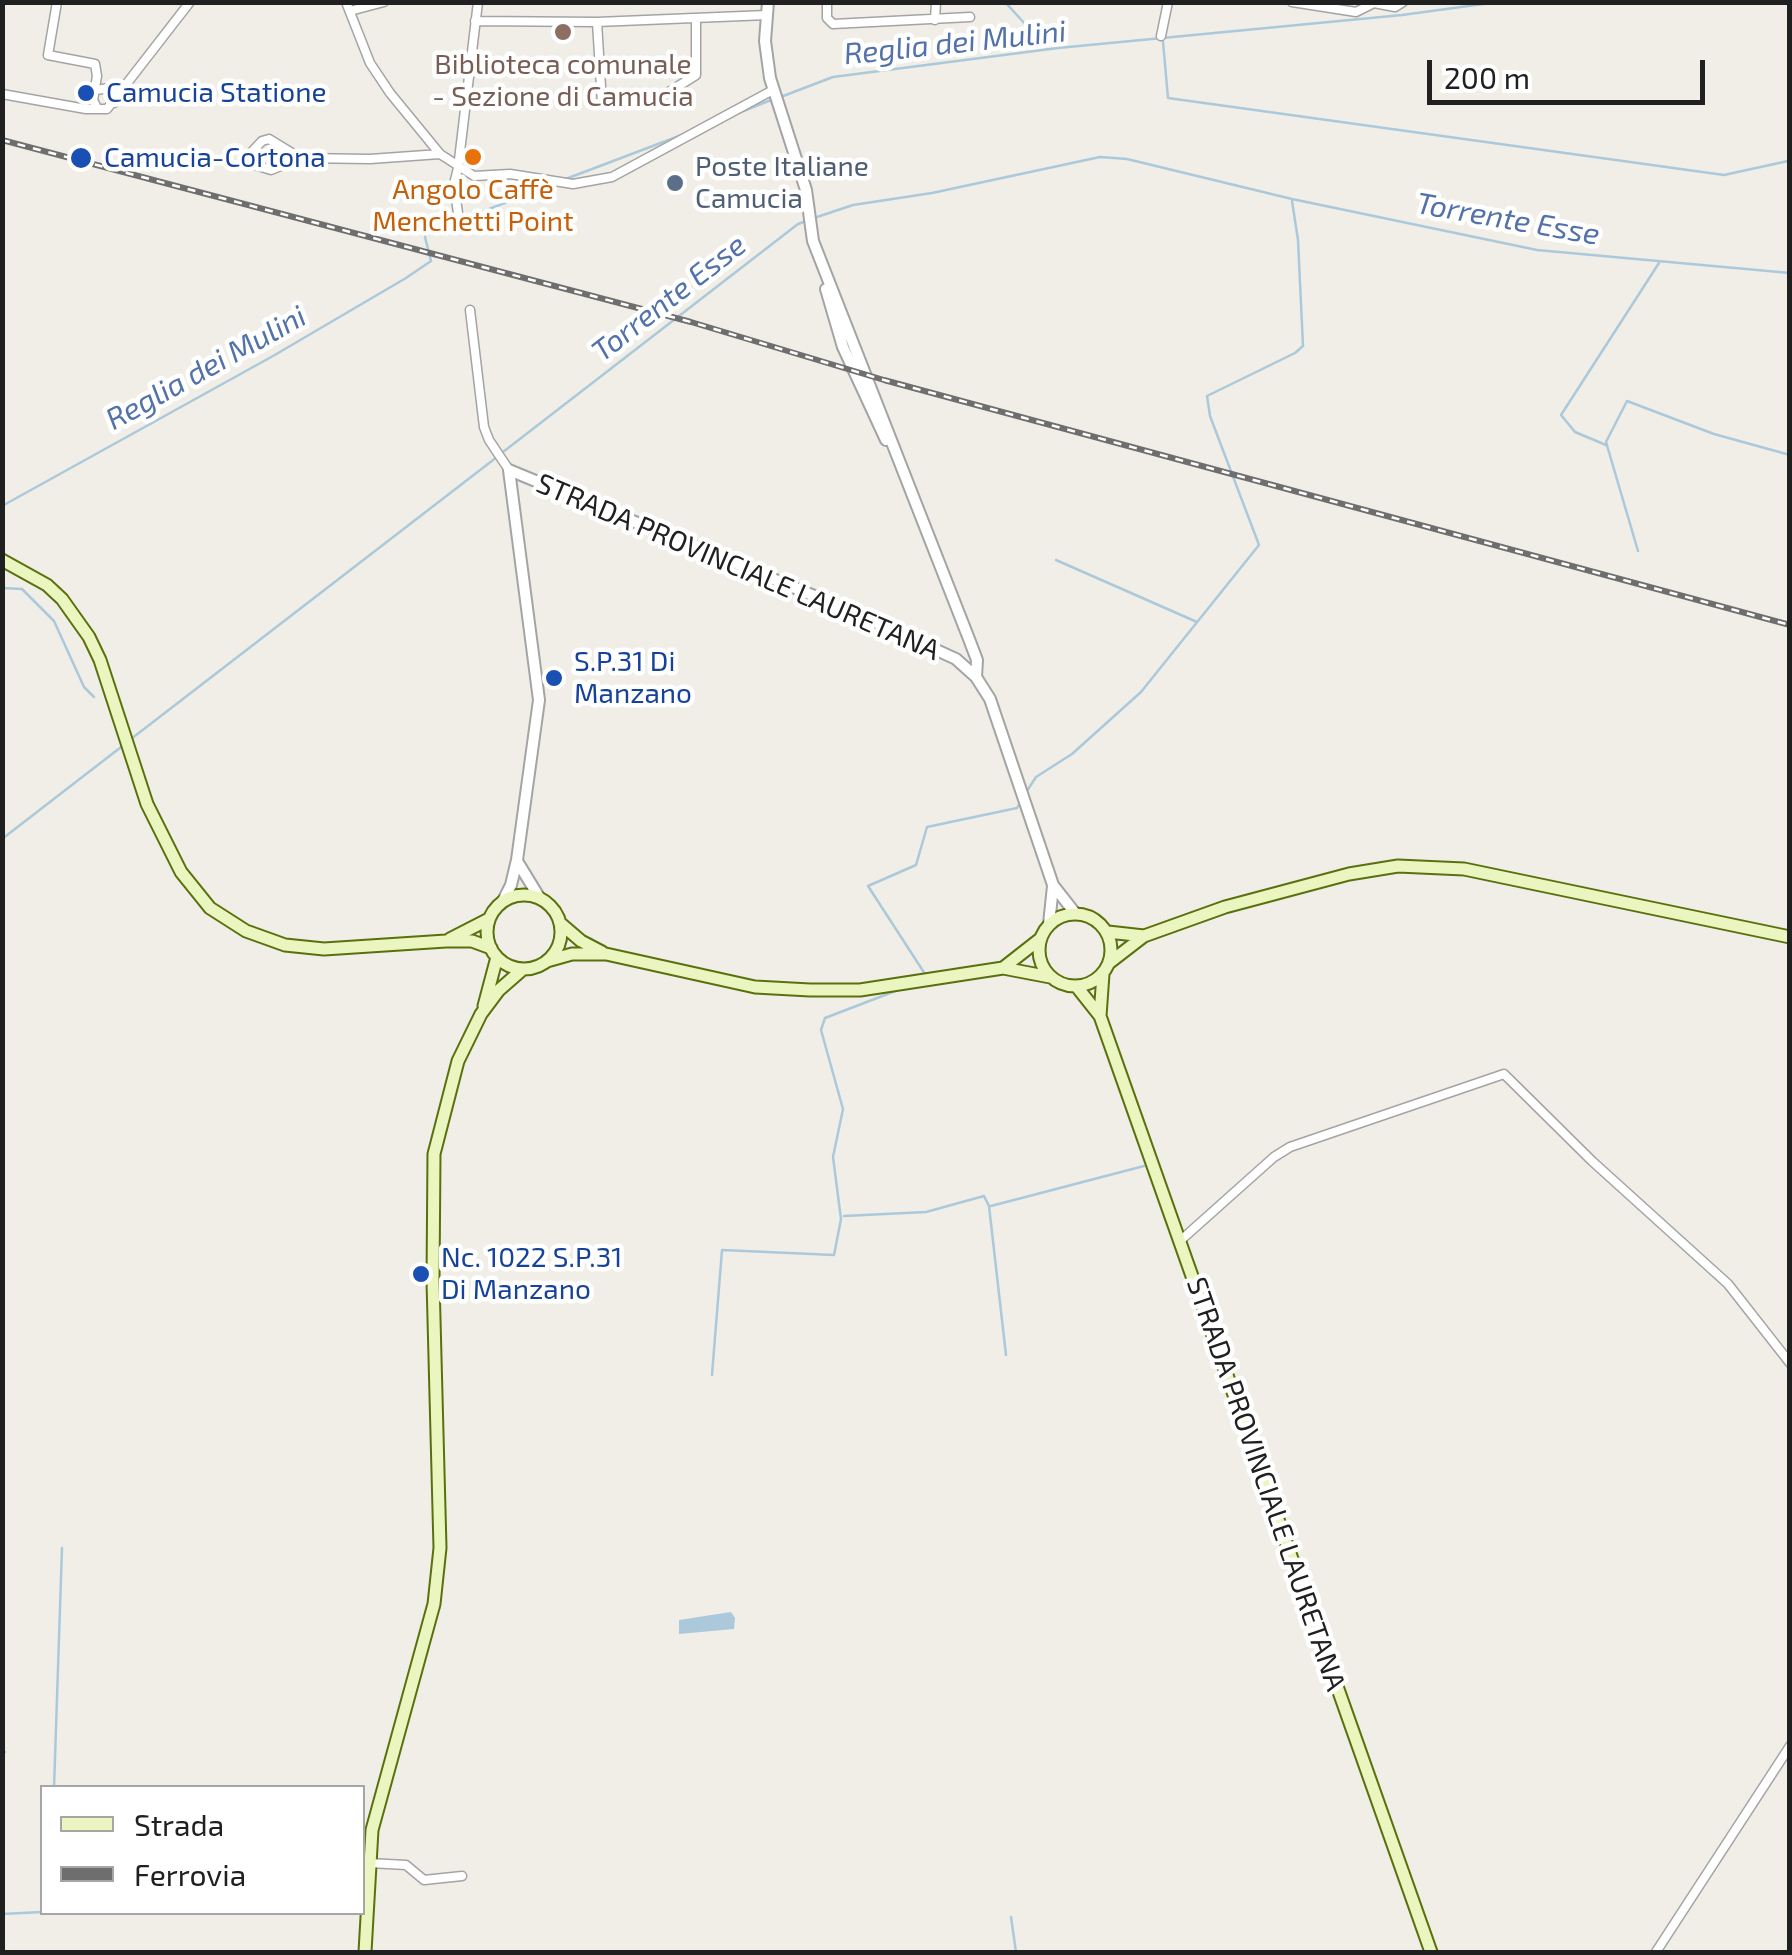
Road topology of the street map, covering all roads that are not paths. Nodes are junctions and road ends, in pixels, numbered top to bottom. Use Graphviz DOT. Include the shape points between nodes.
graph roads {
  1 [pos="57,2"];
  2 [pos="190,2"];
  3 [pos="384,2"];
  4 [pos="478,2"];
  5 [pos="768,2"];
  6 [pos="827,2"];
  7 [pos="936,2"];
  8 [pos="1168,2"];
  9 [pos="1292,2"];
  10 [pos="1403,2"];
  11 [pos="348,6"];
  12 [pos="767,15"];
  13 [pos="970,17"];
  14 [pos="696,19"];
  15 [pos="935,20"];
  16 [pos="476,21"];
  17 [pos="597,22"];
  18 [pos="1160,36"];
  19 [pos="773,90"];
  20 [pos="94,92"];
  21 [pos="2,94"];
  22 [pos="114,102"];
  23 [pos="97,108"];
  24 [pos="440,154"];
  25 [pos="300,158"];
  26 [pos="458,168"];
  27 [pos="460,228"];
  28 [pos="470,310"];
  29 [pos="507,467"];
  30 [pos="2,560"];
  31 [pos="969,640"];
  32 [pos="956,659"];
  33 [pos="976,677"];
  34 [pos="516,860"];
  35 [pos="1053,884"];
  36 [pos="538,898"];
  37 [pos="502,902"];
  38 [pos="1075,913"];
  39 [pos="489,919"];
  40 [pos="560,922"];
  41 [pos="1049,924"];
  42 [pos="1108,932"];
  43 [pos="1144,936"];
  44 [pos="1790,937"];
  45 [pos="1040,939"];
  46 [pos="446,940"];
  47 [pos="494,952"];
  48 [pos="606,954"];
  49 [pos="547,960"];
  50 [pos="1004,968"];
  51 [pos="524,969"];
  52 [pos="1106,969"];
  53 [pos="1050,977"];
  54 [pos="1077,986"];
  55 [pos="481,1014"];
  56 [pos="1100,1016"];
  57 [pos="1180,1240"];
  58 [pos="1790,1363"];
  59 [pos="1790,1746"];
  60 [pos="370,1862"];
  61 [pos="462,1876"];
  62 [pos="365,1952"];
  63 [pos="1431,1952"];
  64 [pos="1656,1952"];
  1 -- 20 [label="street" via="48,55 94,64"];
  2 -- 22 [label="street"];
  3 -- 11 [label="street"];
  4 -- 16 [label="street"];
  5 -- 12 [label="street"];
  6 -- 15 [label="street" via="826,18 833,24"];
  7 -- 15 [label="street"];
  8 -- 18 [label="street"];
  9 -- 10 [label="street" via="1356,12 1374,3"];
  11 -- 24 [label="street" via="370,63"];
  12 -- 14 [label="street"];
  12 -- 19 [label="street"];
  13 -- 15 [label="street"];
  14 -- 17 [label="street"];
  14 -- 17 [label="street" via="696,75 661,97 602,103"];
  16 -- 17 [label="street"];
  16 -- 26 [label="street"];
  19 -- 26 [label="street" via="612,177 573,184 474,176"];
  19 -- 31 [label="street" via="806,190 843,348 902,466"];
  20 -- 22 [label="street" via="109,88"];
  20 -- 23 [label="street"];
  21 -- 23 [label="street"];
  22 -- 23 [label="street"];
  24 -- 25 [label="street"];
  24 -- 26 [label="street"];
  25 -- 25 [label="street" via="271,170 247,157 269,139"];
  26 -- 27 [label="street"];
  28 -- 29 [label="street, STRADA PROVINCIALE LAURETANA" via="484,427"];
  29 -- 32 [label="street, STRADA PROVINCIALE LAURETANA"];
  29 -- 34 [label="street" via="539,700"];
  30 -- 46 [label="main road" via="62,599 88,637 147,804 181,872 210,908 284,945 324,950"];
  31 -- 32 [label="street, STRADA PROVINCIALE LAURETANA"];
  31 -- 33 [label="street, STRADA PROVINCIALE LAURETANA"];
  32 -- 33 [label="street, STRADA PROVINCIALE LAURETANA"];
  33 -- 35 [label="street, STRADA PROVINCIALE LAURETANA" via="990,699"];
  34 -- 36 [label="street"];
  34 -- 37 [label="street"];
  35 -- 38 [label="street, STRADA PROVINCIALE LAURETANA"];
  35 -- 41 [label="street, STRADA PROVINCIALE LAURETANA"];
  36 -- 37 [label="main road" via="523,894"];
  36 -- 40 [label="main road"];
  37 -- 39 [label="main road"];
  38 -- 41 [label="main road"];
  38 -- 42 [label="main road, STRADA PROVINCIALE LAURETANA"];
  39 -- 46 [label="main road"];
  39 -- 47 [label="main road"];
  40 -- 48 [label="main road"];
  40 -- 49 [label="main road" via="558,946"];
  41 -- 45 [label="main road, STRADA PROVINCIALE LAURETANA"];
  42 -- 43 [label="main road"];
  42 -- 52 [label="main road, STRADA PROVINCIALE LAURETANA"];
  43 -- 44 [label="main road" via="1226,907 1398,866 1464,869"];
  43 -- 52 [label="main road"];
  45 -- 50 [label="main road"];
  45 -- 53 [label="main road" via="1040,959"];
  46 -- 47 [label="main road" via="472,941"];
  47 -- 51 [label="main road"];
  47 -- 55 [label="main road"];
  48 -- 49 [label="main road"];
  48 -- 50 [label="main road" via="755,987 810,990 860,990"];
  49 -- 51 [label="main road"];
  50 -- 53 [label="main road"];
  51 -- 55 [label="main road"];
  52 -- 54 [label="main road"];
  52 -- 56 [label="main road, STRADA PROVINCIALE LAURETANA"];
  53 -- 54 [label="main road"];
  54 -- 56 [label="main road, STRADA PROVINCIALE LAURETANA"];
  55 -- 60 [label="main road" via="453,1074 434,1154 440,1507 434,1604 372,1830"];
  56 -- 57 [label="main road, STRADA PROVINCIALE LAURETANA"];
  57 -- 58 [label="street" via="1290,1147 1504,1074 1728,1284"];
  57 -- 63 [label="main road, STRADA PROVINCIALE LAURETANA"];
  59 -- 64 [label="street"];
  60 -- 61 [label="street" via="406,1865 424,1880"];
  60 -- 62 [label="main road"];
}
